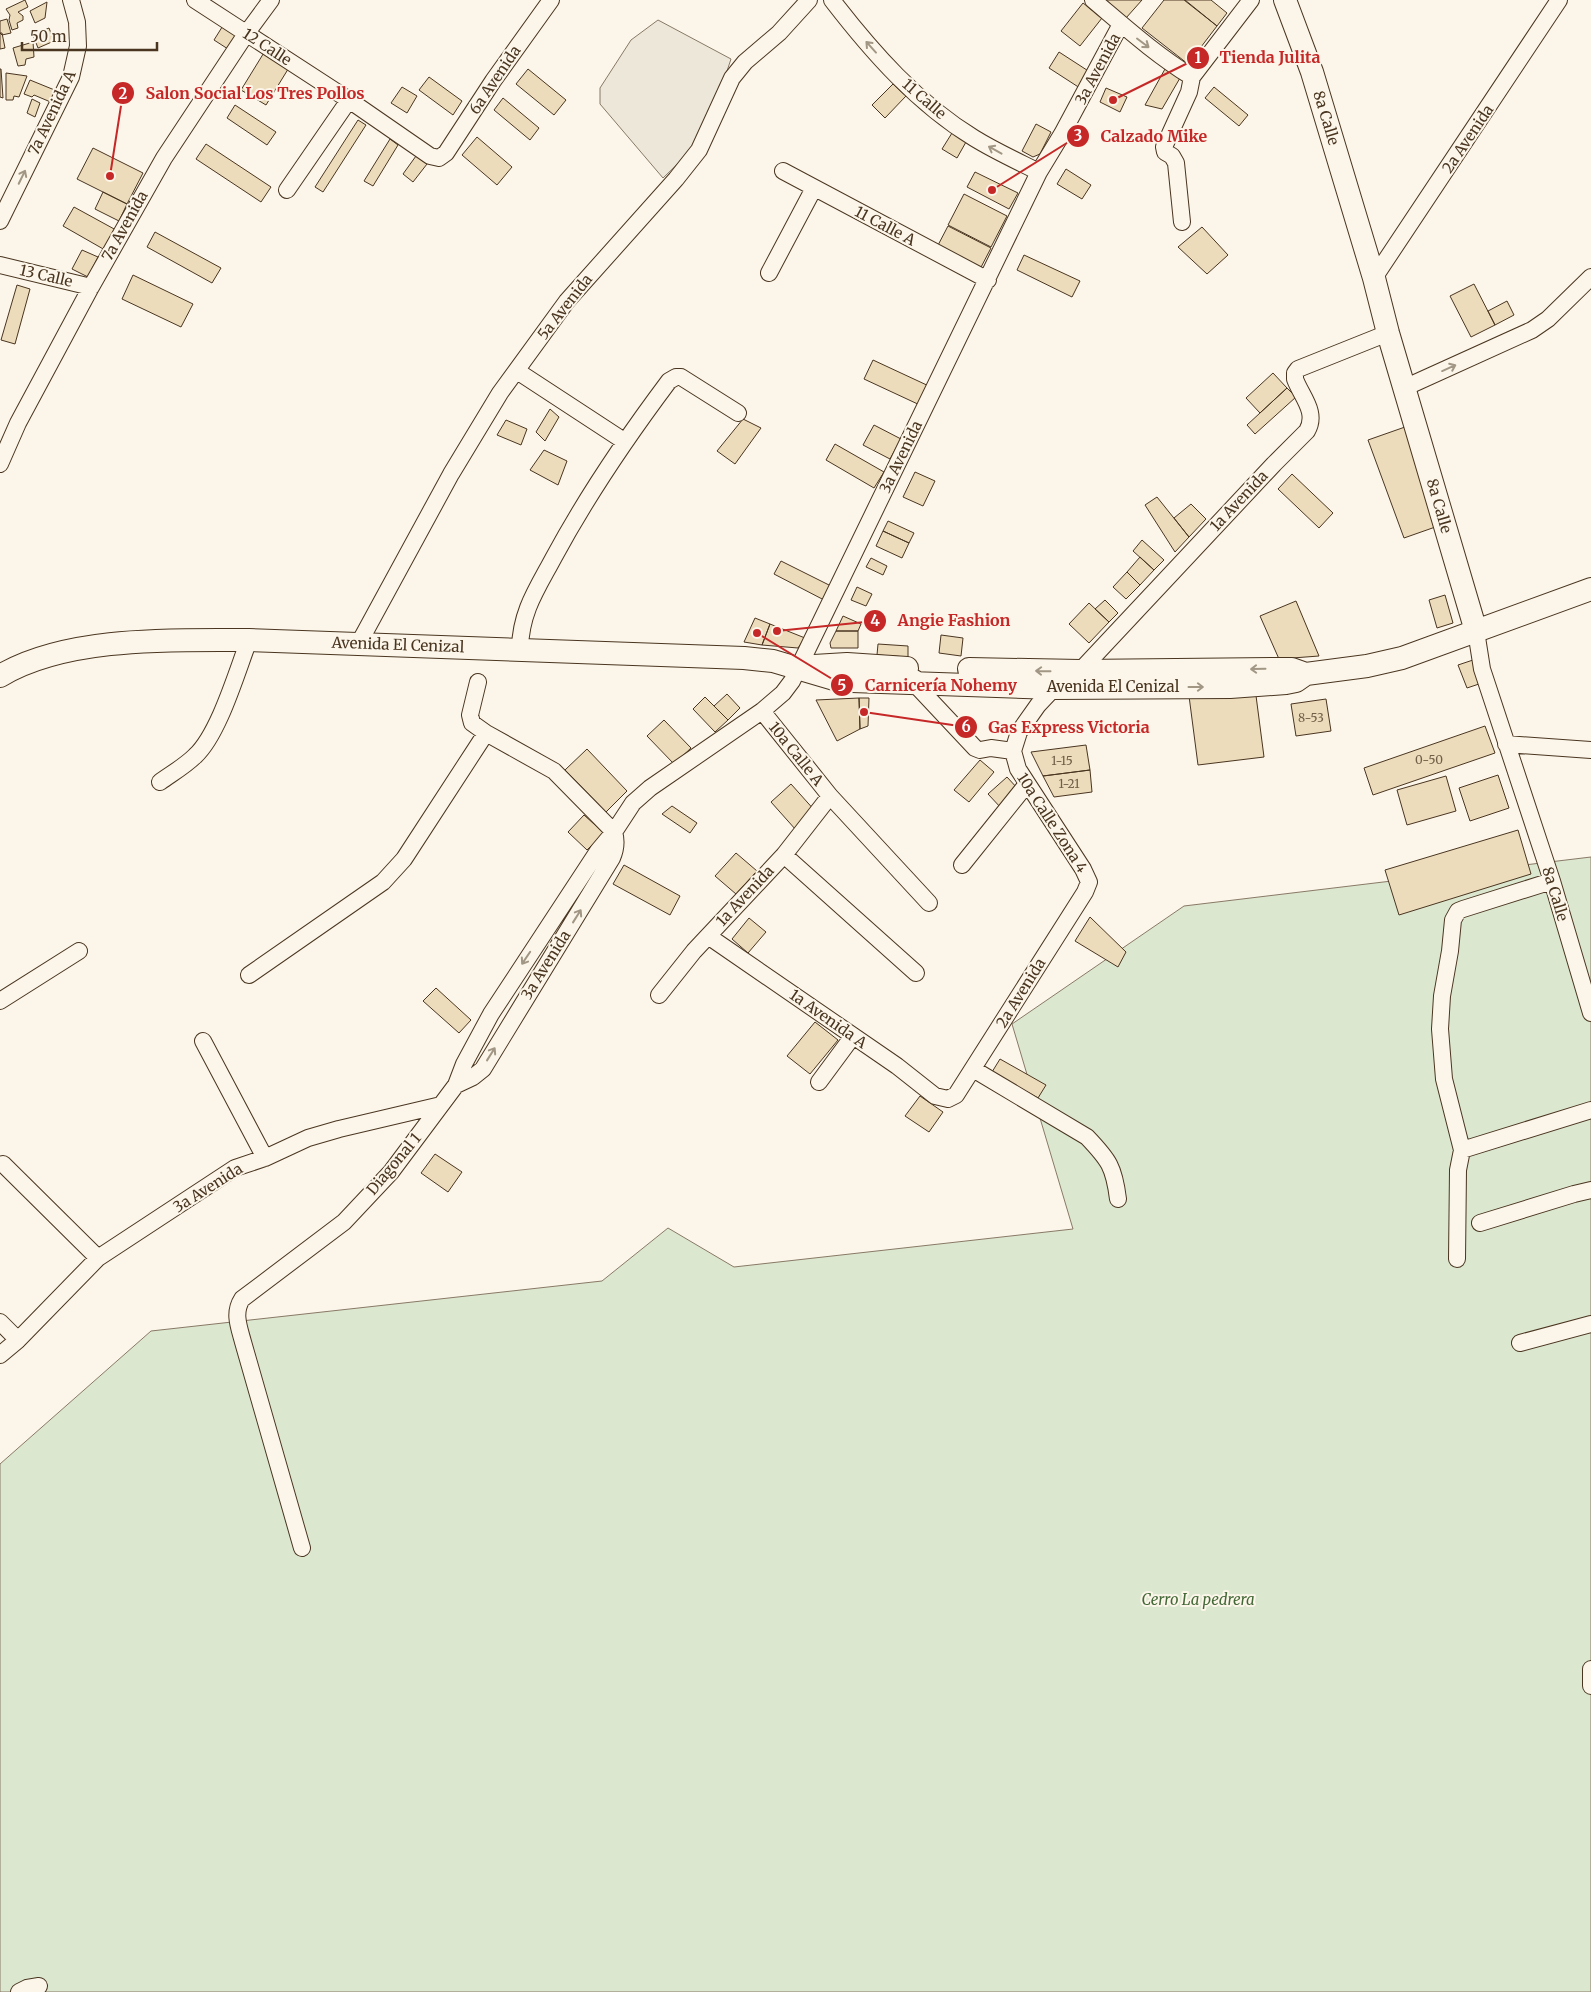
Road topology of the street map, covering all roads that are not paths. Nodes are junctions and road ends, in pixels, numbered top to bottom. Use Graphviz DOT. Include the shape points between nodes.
graph roads {
  1 [pos="71,0"];
  2 [pos="195,0"];
  3 [pos="271,0"];
  4 [pos="551,0"];
  5 [pos="809,0"];
  6 [pos="832,0"];
  7 [pos="1093,0"];
  8 [pos="1251,0"];
  9 [pos="1285,0"];
  10 [pos="1559,0"];
  11 [pos="1122,24"];
  12 [pos="246,34"];
  13 [pos="1192,77"];
  14 [pos="349,100"];
  15 [pos="439,158"];
  16 [pos="783,172"];
  17 [pos="1039,172"];
  18 [pos="814,188"];
  19 [pos="287,190"];
  20 [pos="0,221"];
  21 [pos="1182,222"];
  22 [pos="0,265"];
  23 [pos="769,273"];
  24 [pos="1591,277"];
  25 [pos="1374,278"];
  26 [pos="988,280"];
  27 [pos="91,287"];
  28 [pos="1388,333"];
  29 [pos="517,371"];
  30 [pos="1404,388"];
  31 [pos="738,413"];
  32 [pos="624,441"];
  33 [pos="0,464"];
  34 [pos="1591,589"];
  35 [pos="1476,631"];
  36 [pos="249,640"];
  37 [pos="358,643"];
  38 [pos="520,648"];
  39 [pos="800,668"];
  40 [pos="1080,671"];
  41 [pos="1306,674"];
  42 [pos="0,676"];
  43 [pos="915,676"];
  44 [pos="478,682"];
  45 [pos="1054,688"];
  46 [pos="762,711"];
  47 [pos="486,733"];
  48 [pos="1506,744"];
  49 [pos="1591,750"];
  50 [pos="1013,751"];
  51 [pos="160,782"];
  52 [pos="1027,784"];
  53 [pos="830,796"];
  54 [pos="614,832"];
  55 [pos="784,855"];
  56 [pos="962,865"];
  57 [pos="1552,881"];
  58 [pos="1089,882"];
  59 [pos="929,903"];
  60 [pos="708,936"];
  61 [pos="79,950"];
  62 [pos="916,973"];
  63 [pos="249,975"];
  64 [pos="659,995"];
  65 [pos="0,1001"];
  66 [pos="1591,1013"];
  67 [pos="853,1036"];
  68 [pos="203,1040"];
  69 [pos="973,1069"];
  70 [pos="819,1082"];
  71 [pos="948,1099"];
  72 [pos="441,1105"];
  73 [pos="1591,1110"];
  74 [pos="1462,1150"];
  75 [pos="265,1158"];
  76 [pos="3,1164"];
  77 [pos="1591,1190"];
  78 [pos="1118,1199"];
  79 [pos="1480,1223"];
  80 [pos="98,1258"];
  81 [pos="1457,1259"];
  82 [pos="0,1322"];
  83 [pos="1591,1324"];
  84 [pos="18,1340"];
  85 [pos="1520,1342"];
  86 [pos="0,1355"];
  87 [pos="302,1548"];
  88 [pos="1591,1669"];
  89 [pos="1591,1686"];
  90 [pos="39,1986"];
  91 [pos="19,1992"];
  20 -- 1 [label="street, 7a Avenida A, one-way" via="71,76 78,46 77,22"];
  2 -- 12 [label="street, 12 Calle"];
  3 -- 12 [label="street, 7a Avenida"];
  4 -- 15 [label="street, 6a Avenida" via="446,153"];
  5 -- 29 [label="street, 5a Avenida" via="779,33 738,69 699,150 572,296"];
  17 -- 6 [label="street, 11 Calle, one-way" via="974,138 923,100 868,44"];
  7 -- 11 [label="street"];
  8 -- 13 [label="street"];
  9 -- 25 [label="street, 8a Calle" via="1312,72"];
  10 -- 25 [label="street, 2a Avenida"];
  11 -- 13 [label="street, one-way"];
  11 -- 17 [label="street, 3a Avenida"];
  12 -- 14 [label="street, 12 Calle"];
  12 -- 27 [label="street, 7a Avenida" via="164,158"];
  13 -- 21 [label="street" via="1189,92 1164,147 1176,163"];
  14 -- 15 [label="street, 12 Calle" via="430,156"];
  14 -- 19 [label="street"];
  16 -- 18 [label="street, 11 Calle A"];
  17 -- 26 [label="street, 3a Avenida"];
  18 -- 23 [label="street"];
  18 -- 26 [label="street, 11 Calle A"];
  22 -- 27 [label="street, 13 Calle"];
  30 -- 24 [label="street, one-way" via="1532,330 1548,319"];
  25 -- 28 [label="street, 8a Calle"];
  26 -- 39 [label="street, 3a Avenida"];
  27 -- 33 [label="street, 7a Avenida"];
  28 -- 30 [label="street, 8a Calle"];
  28 -- 40 [label="street, 1a Avenida" via="1298,369 1295,379 1311,412 1307,431"];
  29 -- 32 [label="street"];
  29 -- 37 [label="street, 5a Avenida" via="451,474"];
  30 -- 35 [label="street, 8a Calle"];
  31 -- 32 [label="street" via="676,377 669,381"];
  32 -- 38 [label="street" via="532,598 521,629"];
  34 -- 35 [label="street, Avenida El Cenizal"];
  35 -- 41 [label="street, Avenida El Cenizal" via="1402,658"];
  35 -- 48 [label="street, 8a Calle" via="1482,669"];
  36 -- 37 [label="street, Avenida El Cenizal"];
  36 -- 42 [label="street, Avenida El Cenizal" via="181,640 71,650 37,659"];
  36 -- 51 [label="street" via="206,743 195,756"];
  37 -- 38 [label="street, Avenida El Cenizal"];
  38 -- 39 [label="street, Avenida El Cenizal" via="744,658"];
  39 -- 43 [label="street, Avenida El Cenizal" via="847,664"];
  39 -- 46 [label="street, 3a Avenida" via="783,693"];
  41 -- 40 [label="street, Avenida El Cenizal, one-way" via="1292,669"];
  40 -- 43 [label="street, Avenida El Cenizal, one-way"];
  40 -- 45 [label="street, 1a Avenida"];
  45 -- 41 [label="street, Avenida El Cenizal, one-way" via="1230,687 1286,683"];
  43 -- 45 [label="street, Avenida El Cenizal"];
  43 -- 50 [label="street" via="975,748"];
  44 -- 47 [label="street" via="470,719"];
  45 -- 50 [label="street" via="1019,732"];
  46 -- 53 [label="street, 10a Calle A"];
  46 -- 54 [label="street, 3a Avenida" via="650,788 633,803"];
  47 -- 54 [label="street" via="554,772"];
  47 -- 63 [label="street" via="394,872"];
  48 -- 49 [label="street"];
  48 -- 57 [label="street, 8a Calle"];
  50 -- 52 [label="street, 10a Calle Zona 4"];
  52 -- 56 [label="street"];
  52 -- 58 [label="street, 10a Calle Zona 4"];
  53 -- 55 [label="street, 1a Avenida"];
  53 -- 59 [label="street, 10a Calle A"];
  54 -- 72 [label="street, 3a Avenida" via="616,850 612,858 488,1060 473,1077 456,1085"];
  55 -- 60 [label="street, 1a Avenida"];
  55 -- 62 [label="street"];
  57 -- 66 [label="street, 8a Calle"];
  57 -- 74 [label="street" via="1458,911 1453,920 1442,996 1440,1044 1446,1090"];
  58 -- 69 [label="street, 2a Avenida"];
  60 -- 64 [label="street, 1a Avenida"];
  60 -- 67 [label="street, 1a Avenida A"];
  61 -- 65 [label="street"];
  67 -- 70 [label="street"];
  67 -- 71 [label="street, 1a Avenida A" via="935,1096"];
  68 -- 75 [label="street"];
  69 -- 71 [label="street, 2a Avenida" via="959,1091"];
  69 -- 78 [label="street" via="1087,1137 1114,1173"];
  72 -- 75 [label="street, 3a Avenida" via="308,1138"];
  72 -- 87 [label="street, Diagonal 1" via="390,1172 344,1222 242,1299 236,1311"];
  73 -- 74 [label="street"];
  74 -- 81 [label="street" via="1458,1170"];
  75 -- 80 [label="street, 3a Avenida" via="235,1168"];
  76 -- 80 [label="street"];
  77 -- 79 [label="street"];
  80 -- 84 [label="street, 3a Avenida"];
  82 -- 84 [label="street"];
  83 -- 85 [label="street"];
  84 -- 86 [label="street, 3a Avenida"];
  88 -- 89 [label="street"];
  90 -- 91 [label="street"];
}
